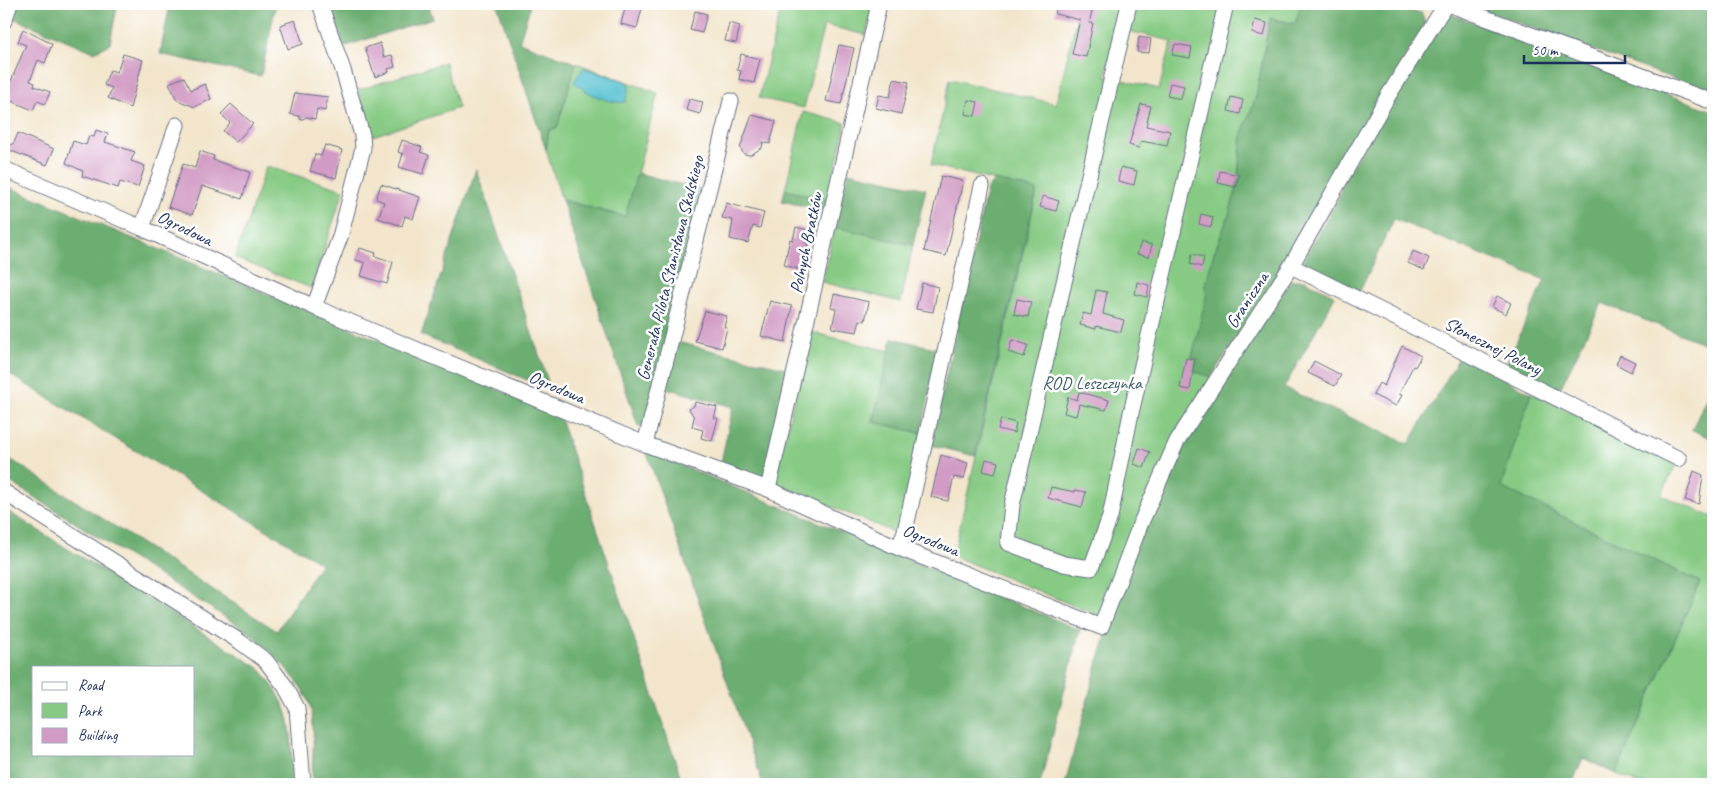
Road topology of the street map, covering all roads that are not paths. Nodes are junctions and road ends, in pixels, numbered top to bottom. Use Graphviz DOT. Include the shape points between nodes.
graph roads {
  1 [pos="10,4"];
  2 [pos="320,4"];
  3 [pos="879,4"];
  4 [pos="1129,4"];
  5 [pos="1226,4"];
  6 [pos="1447,4"];
  7 [pos="4,21"];
  8 [pos="730,101"];
  9 [pos="1713,102"];
  10 [pos="177,126"];
  11 [pos="4,169"];
  12 [pos="982,186"];
  13 [pos="142,228"];
  14 [pos="1291,266"];
  15 [pos="314,307"];
  16 [pos="644,444"];
  17 [pos="1679,459"];
  18 [pos="768,489"];
  19 [pos="4,492"];
  20 [pos="898,548"];
  21 [pos="1100,627"];
  22 [pos="303,784"];
  1 -- 7 [label="street"];
  2 -- 15 [label="street" via="343,70 363,148 340,237"];
  3 -- 18 [label="street, Polnych Bratków"];
  4 -- 5 [label="street" via="1012,505 1008,543 1064,564 1090,568 1110,517"];
  6 -- 9 [label="street"];
  6 -- 14 [label="street, Graniczna" via="1388,96"];
  8 -- 16 [label="street, Generała Pilota Stanisława Skalskiego"];
  10 -- 13 [label="street"];
  11 -- 13 [label="street, Ogrodowa"];
  12 -- 20 [label="street"];
  13 -- 15 [label="street, Ogrodowa"];
  14 -- 17 [label="street, Słonecznej Polany"];
  14 -- 21 [label="street, Graniczna" via="1177,441"];
  15 -- 16 [label="street, Ogrodowa"];
  16 -- 18 [label="street, Ogrodowa"];
  18 -- 20 [label="street, Ogrodowa"];
  19 -- 22 [label="street" via="266,661 286,686 297,708"];
  20 -- 21 [label="street, Ogrodowa"];
}
